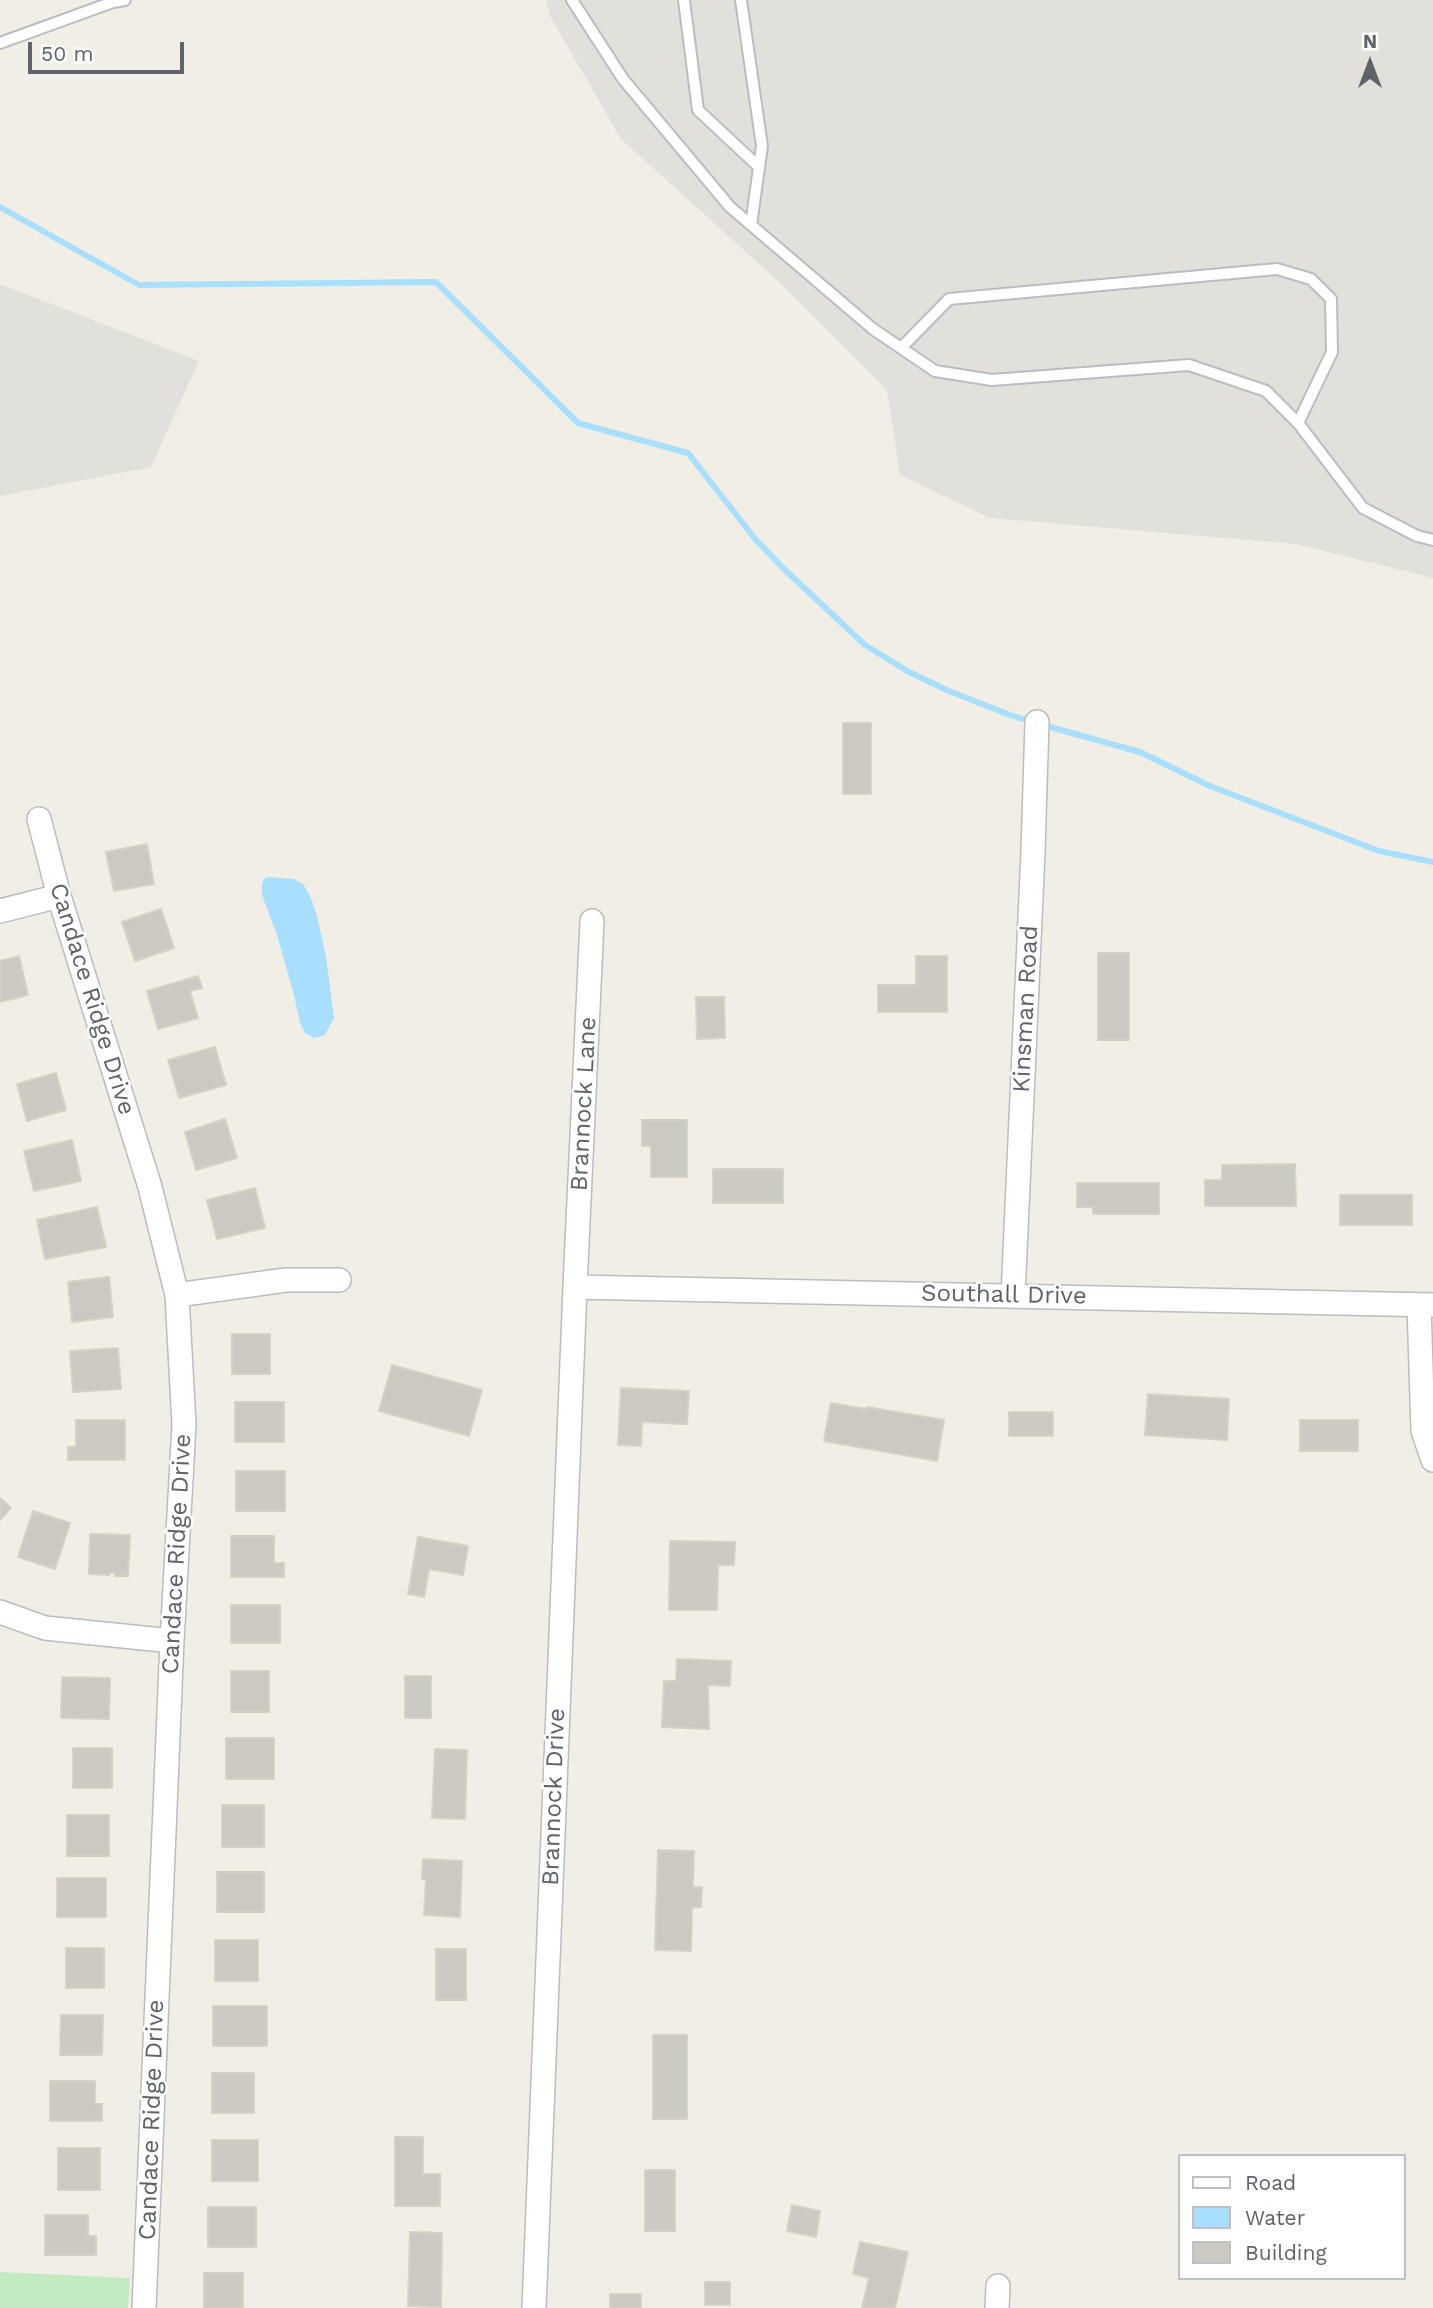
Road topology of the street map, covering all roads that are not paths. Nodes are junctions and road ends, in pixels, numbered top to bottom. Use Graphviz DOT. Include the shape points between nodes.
graph roads {
  1 [pos="125,0"];
  2 [pos="572,0"];
  3 [pos="684,0"];
  4 [pos="741,0"];
  5 [pos="0,43"];
  6 [pos="759,167"];
  7 [pos="751,225"];
  8 [pos="901,348"];
  9 [pos="1298,422"];
  10 [pos="1433,540"];
  11 [pos="1037,722"];
  12 [pos="39,819"];
  13 [pos="59,896"];
  14 [pos="0,911"];
  15 [pos="592,921"];
  16 [pos="339,1280"];
  17 [pos="575,1286"];
  18 [pos="177,1295"];
  19 [pos="1013,1296"];
  20 [pos="1426,1305"];
  21 [pos="1433,1460"];
  22 [pos="0,1612"];
  23 [pos="172,1641"];
  24 [pos="144,2308"];
  25 [pos="534,2308"];
  1 -- 5 [label="lane"];
  2 -- 7 [label="lane" via="623,79 730,207"];
  3 -- 6 [label="lane" via="698,110"];
  4 -- 6 [label="lane" via="762,146"];
  6 -- 7 [label="lane"];
  7 -- 8 [label="lane"];
  8 -- 9 [label="lane" via="935,371 992,380 1189,365 1266,391"];
  8 -- 9 [label="lane" via="949,299 1276,269 1311,279 1331,299 1332,352"];
  9 -- 10 [label="lane" via="1363,508"];
  11 -- 19 [label="street, Kinsman Road"];
  12 -- 13 [label="street, Candace Ridge Drive"];
  13 -- 14 [label="street"];
  13 -- 18 [label="street, Candace Ridge Drive" via="150,1187"];
  15 -- 17 [label="street, Brannock Lane"];
  16 -- 18 [label="street" via="286,1280"];
  17 -- 19 [label="street, Southall Drive"];
  17 -- 25 [label="street, Brannock Drive"];
  18 -- 23 [label="street, Candace Ridge Drive" via="184,1425"];
  19 -- 20 [label="street, Southall Drive"];
  20 -- 21 [label="street" via="1423,1431"];
  22 -- 23 [label="street" via="45,1629"];
  23 -- 24 [label="street, Candace Ridge Drive"];
}
